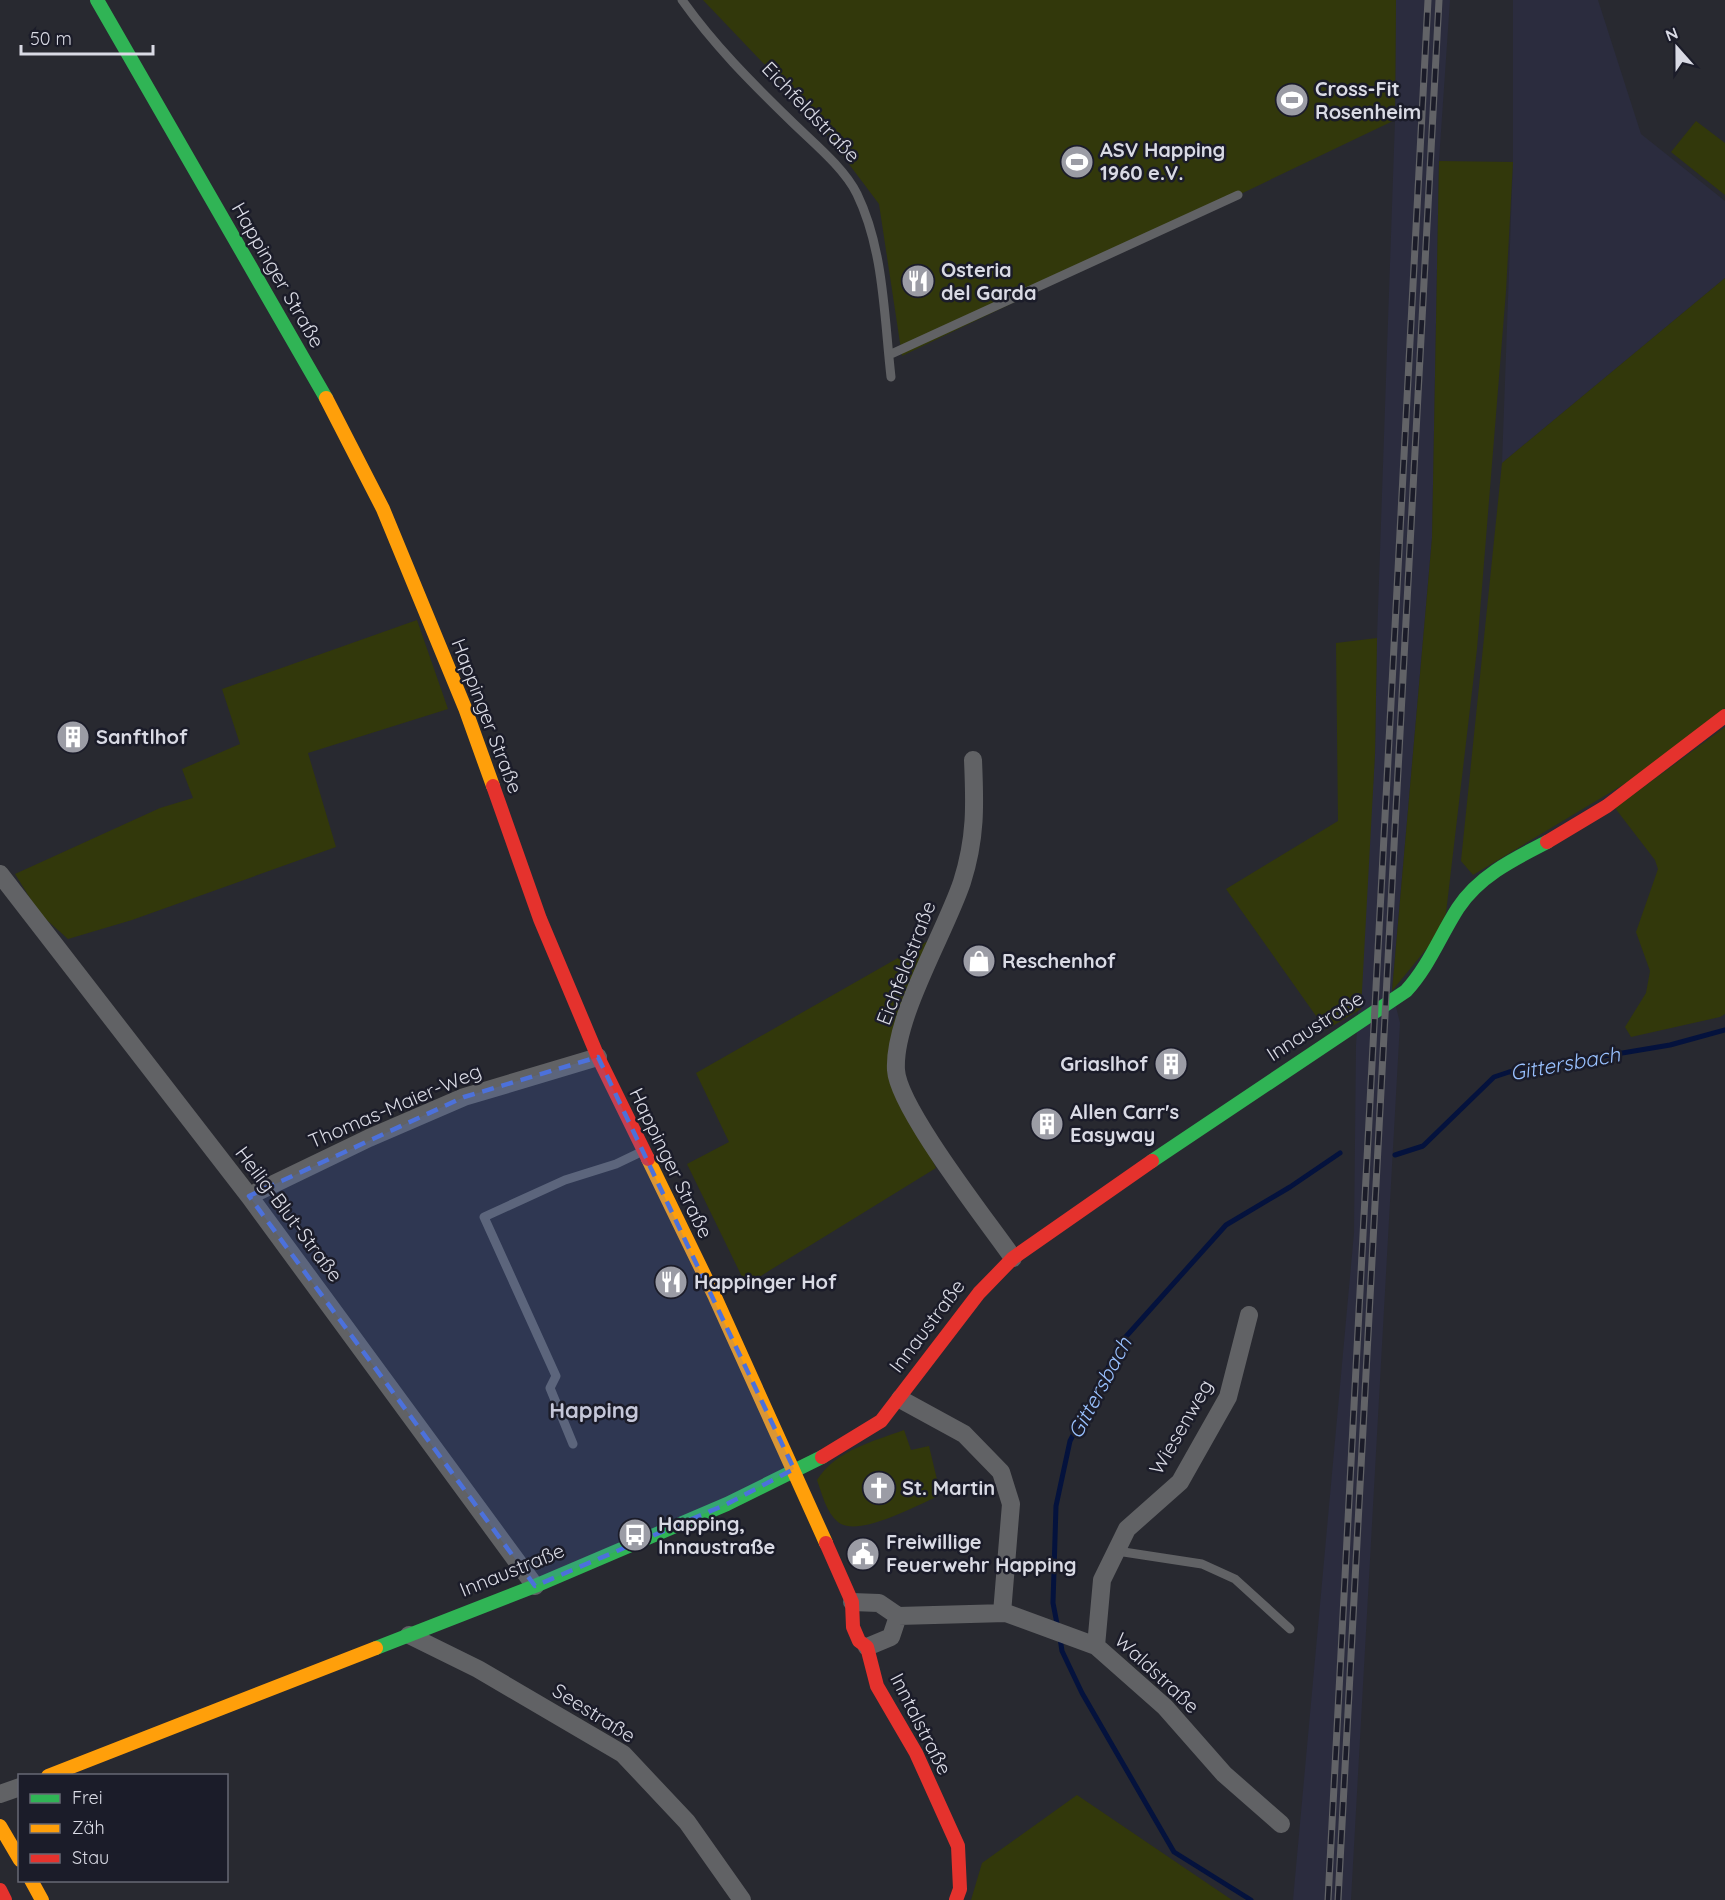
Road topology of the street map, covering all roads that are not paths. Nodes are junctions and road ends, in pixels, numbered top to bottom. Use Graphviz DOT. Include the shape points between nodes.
graph roads {
  1 [pos="97,0"];
  2 [pos="682,0"];
  3 [pos="1238,195"];
  4 [pos="889,355"];
  5 [pos="891,378"];
  6 [pos="1725,716"];
  7 [pos="973,760"];
  8 [pos="0,874"];
  9 [pos="598,1057"];
  10 [pos="643,1151"];
  11 [pos="249,1196"];
  12 [pos="1013,1258"];
  13 [pos="1249,1315"];
  14 [pos="900,1399"];
  15 [pos="573,1444"];
  16 [pos="794,1469"];
  17 [pos="1117,1551"];
  18 [pos="536,1586"];
  19 [pos="852,1602"];
  20 [pos="1002,1613"];
  21 [pos="898,1616"];
  22 [pos="1290,1629"];
  23 [pos="410,1635"];
  24 [pos="1095,1646"];
  25 [pos="867,1647"];
  26 [pos="53,1774"];
  27 [pos="18,1788"];
  28 [pos="0,1794"];
  29 [pos="1281,1824"];
  30 [pos="0,1826"];
  31 [pos="18,1857"];
  32 [pos="32,1882"];
  33 [pos="0,1890"];
  34 [pos="5,1900"];
  35 [pos="42,1900"];
  36 [pos="742,1900"];
  37 [pos="956,1900"];
  1 -- 9 [label="street, Happinger Straße" via="341,423 383,509 465,708 540,919"];
  2 -- 4 [label="lane, Eichfeldstraße" via="725,56 827,156 856,191 876,252"];
  3 -- 4 [label="lane"];
  4 -- 5 [label="lane, Eichfeldstraße"];
  6 -- 12 [label="street, Innaustraße" via="1591,817 1480,883 1463,901 1426,969 1406,992 1130,1175"];
  7 -- 12 [label="street, Eichfeldstraße" via="976,819 962,880 908,1011 896,1071 921,1126"];
  8 -- 11 [label="street, Heilig-Blut-Straße"];
  9 -- 10 [label="street, Happinger Straße"];
  9 -- 11 [label="street, Thomas-Maier-Weg" via="464,1097"];
  10 -- 15 [label="lane" via="565,1180 484,1217 556,1376 550,1388"];
  10 -- 16 [label="street, Happinger Straße"];
  11 -- 18 [label="street, Heilig-Blut-Straße"];
  12 -- 14 [label="street, Innaustraße" via="979,1293"];
  13 -- 17 [label="street, Wiesenweg" via="1228,1397 1180,1482 1127,1529"];
  14 -- 16 [label="street, Innaustraße" via="881,1421 829,1454"];
  14 -- 20 [label="street" via="964,1434 1001,1472 1011,1504"];
  16 -- 18 [label="street, Innaustraße" via="727,1504"];
  16 -- 19 [label="street, Inntalstraße"];
  17 -- 22 [label="lane" via="1202,1564 1235,1579"];
  17 -- 24 [label="street, Wiesenweg" via="1102,1580"];
  18 -- 23 [label="street, Innaustraße"];
  19 -- 21 [label="street" via="879,1603"];
  19 -- 25 [label="street, Inntalstraße" via="853,1627 859,1641"];
  20 -- 21 [label="street, Waldstraße"];
  20 -- 24 [label="street, Waldstraße"];
  21 -- 25 [label="street" via="891,1637"];
  23 -- 26 [label="street, Innaustraße"];
  23 -- 36 [label="street, Seestraße" via="478,1669 622,1754 687,1822"];
  24 -- 29 [label="street, Waldstraße" via="1165,1707 1224,1774"];
  25 -- 37 [label="street, Inntalstraße" via="877,1686 916,1753 958,1846 960,1888"];
  27 -- 28 [label="street"];
  30 -- 31 [label="street"];
  32 -- 35 [label="street"];
  33 -- 34 [label="street"];
}
